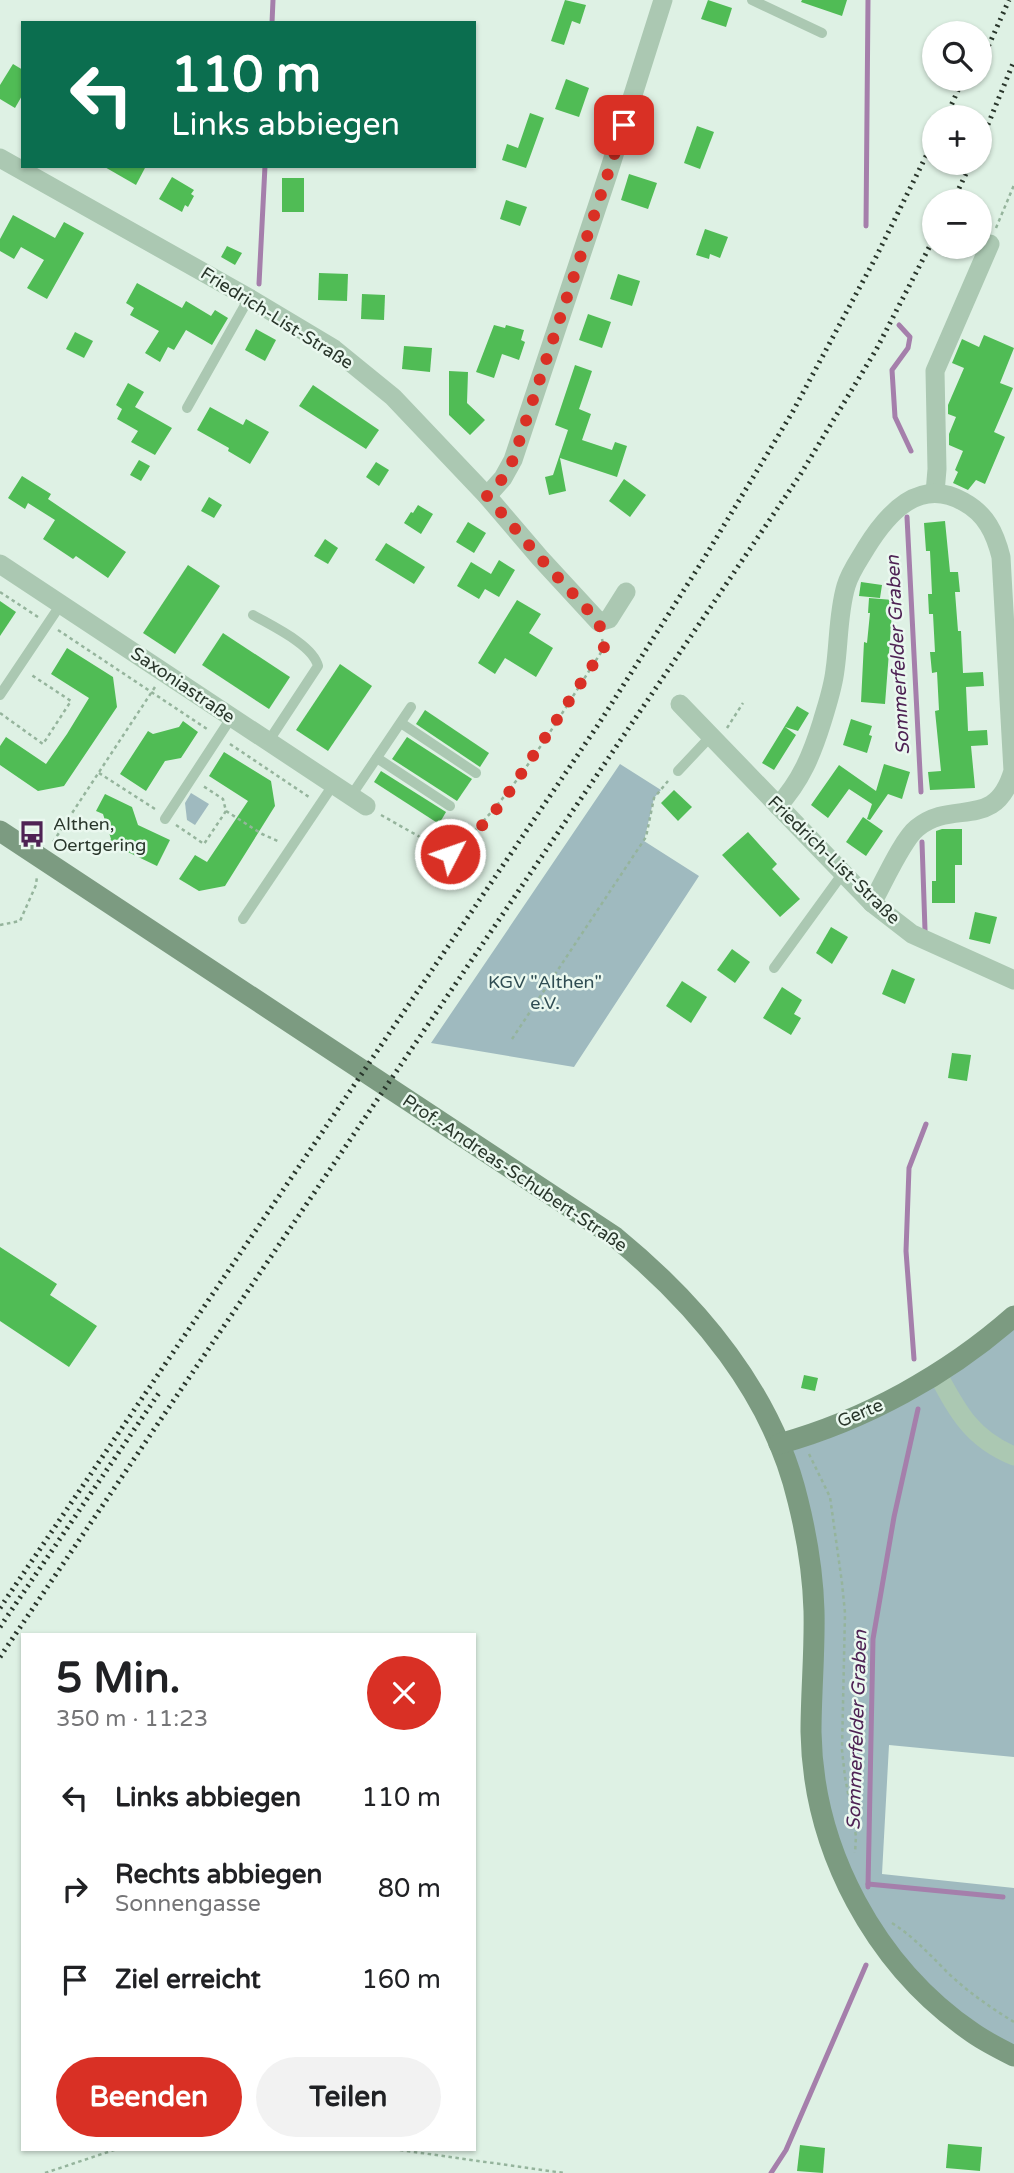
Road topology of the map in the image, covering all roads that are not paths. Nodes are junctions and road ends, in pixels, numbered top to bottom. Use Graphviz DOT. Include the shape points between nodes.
graph roads {
  1 [pos="663,0"];
  2 [pos="752,0"];
  3 [pos="822,33"];
  4 [pos="0,158"];
  5 [pos="983,259"];
  6 [pos="249,298"];
  7 [pos="187,408"];
  8 [pos="935,493"];
  9 [pos="487,496"];
  10 [pos="0,564"];
  11 [pos="626,592"];
  12 [pos="61,604"];
  13 [pos="253,615"];
  14 [pos="0,695"];
  15 [pos="680,704"];
  16 [pos="411,707"];
  17 [pos="231,718"];
  18 [pos="401,723"];
  19 [pos="714,739"];
  20 [pos="268,742"];
  21 [pos="377,758"];
  22 [pos="678,771"];
  23 [pos="476,773"];
  24 [pos="333,785"];
  25 [pos="359,801"];
  26 [pos="450,806"];
  27 [pos="778,806"];
  28 [pos="166,818"];
  29 [pos="0,831"];
  30 [pos="843,873"];
  31 [pos="872,903"];
  32 [pos="243,919"];
  33 [pos="775,968"];
  34 [pos="1014,980"];
  35 [pos="1014,1316"];
  36 [pos="938,1374"];
  37 [pos="779,1444"];
  38 [pos="1014,1455"];
  39 [pos="1014,2056"];
  1 -- 9 [label="street" via="513,460"];
  2 -- 3 [label="lane"];
  4 -- 6 [label="street, Friedrich-List-Straße"];
  5 -- 8 [label="street" via="935,371"];
  6 -- 7 [label="lane"];
  6 -- 9 [label="street, Friedrich-List-Straße" via="334,349 363,372 393,397"];
  8 -- 27 [label="street" via="908,501 887,517 851,575 843,598 835,673 819,733 800,779"];
  8 -- 31 [label="street" via="963,501 982,515 995,534 1001,557 1013,771 996,803 928,820 915,829"];
  9 -- 11 [label="street, Friedrich-List-Straße" via="599,622 609,618"];
  10 -- 12 [label="street, Saxoniastraße"];
  12 -- 14 [label="lane"];
  12 -- 17 [label="street, Saxoniastraße"];
  13 -- 20 [label="lane" via="307,648 318,666"];
  15 -- 19 [label="street, Friedrich-List-Straße"];
  16 -- 18 [label="lane"];
  17 -- 20 [label="street, Saxoniastraße"];
  17 -- 28 [label="lane"];
  18 -- 21 [label="lane"];
  18 -- 23 [label="lane"];
  19 -- 22 [label="lane"];
  19 -- 27 [label="street, Friedrich-List-Straße"];
  20 -- 24 [label="street, Saxoniastraße"];
  21 -- 25 [label="lane"];
  21 -- 26 [label="lane"];
  24 -- 25 [label="street, Saxoniastraße"];
  24 -- 32 [label="lane"];
  27 -- 30 [label="street, Friedrich-List-Straße"];
  29 -- 37 [label="main road, Prof.-Andreas-Schubert-Straße" via="615,1237 713,1333 750,1385"];
  30 -- 31 [label="street, Friedrich-List-Straße"];
  30 -- 33 [label="lane"];
  31 -- 34 [label="street, Friedrich-List-Straße" via="912,934"];
  35 -- 36 [label="main road, Gerte"];
  36 -- 37 [label="main road, Gerte" via="890,1401"];
  36 -- 38 [label="street" via="973,1431"];
  37 -- 39 [label="main road, Prof.-Andreas-Schubert-Straße" via="798,1499 809,1554 814,1608 811,1733 815,1779 825,1829 842,1875 863,1915 908,1977 973,2033"];
}
